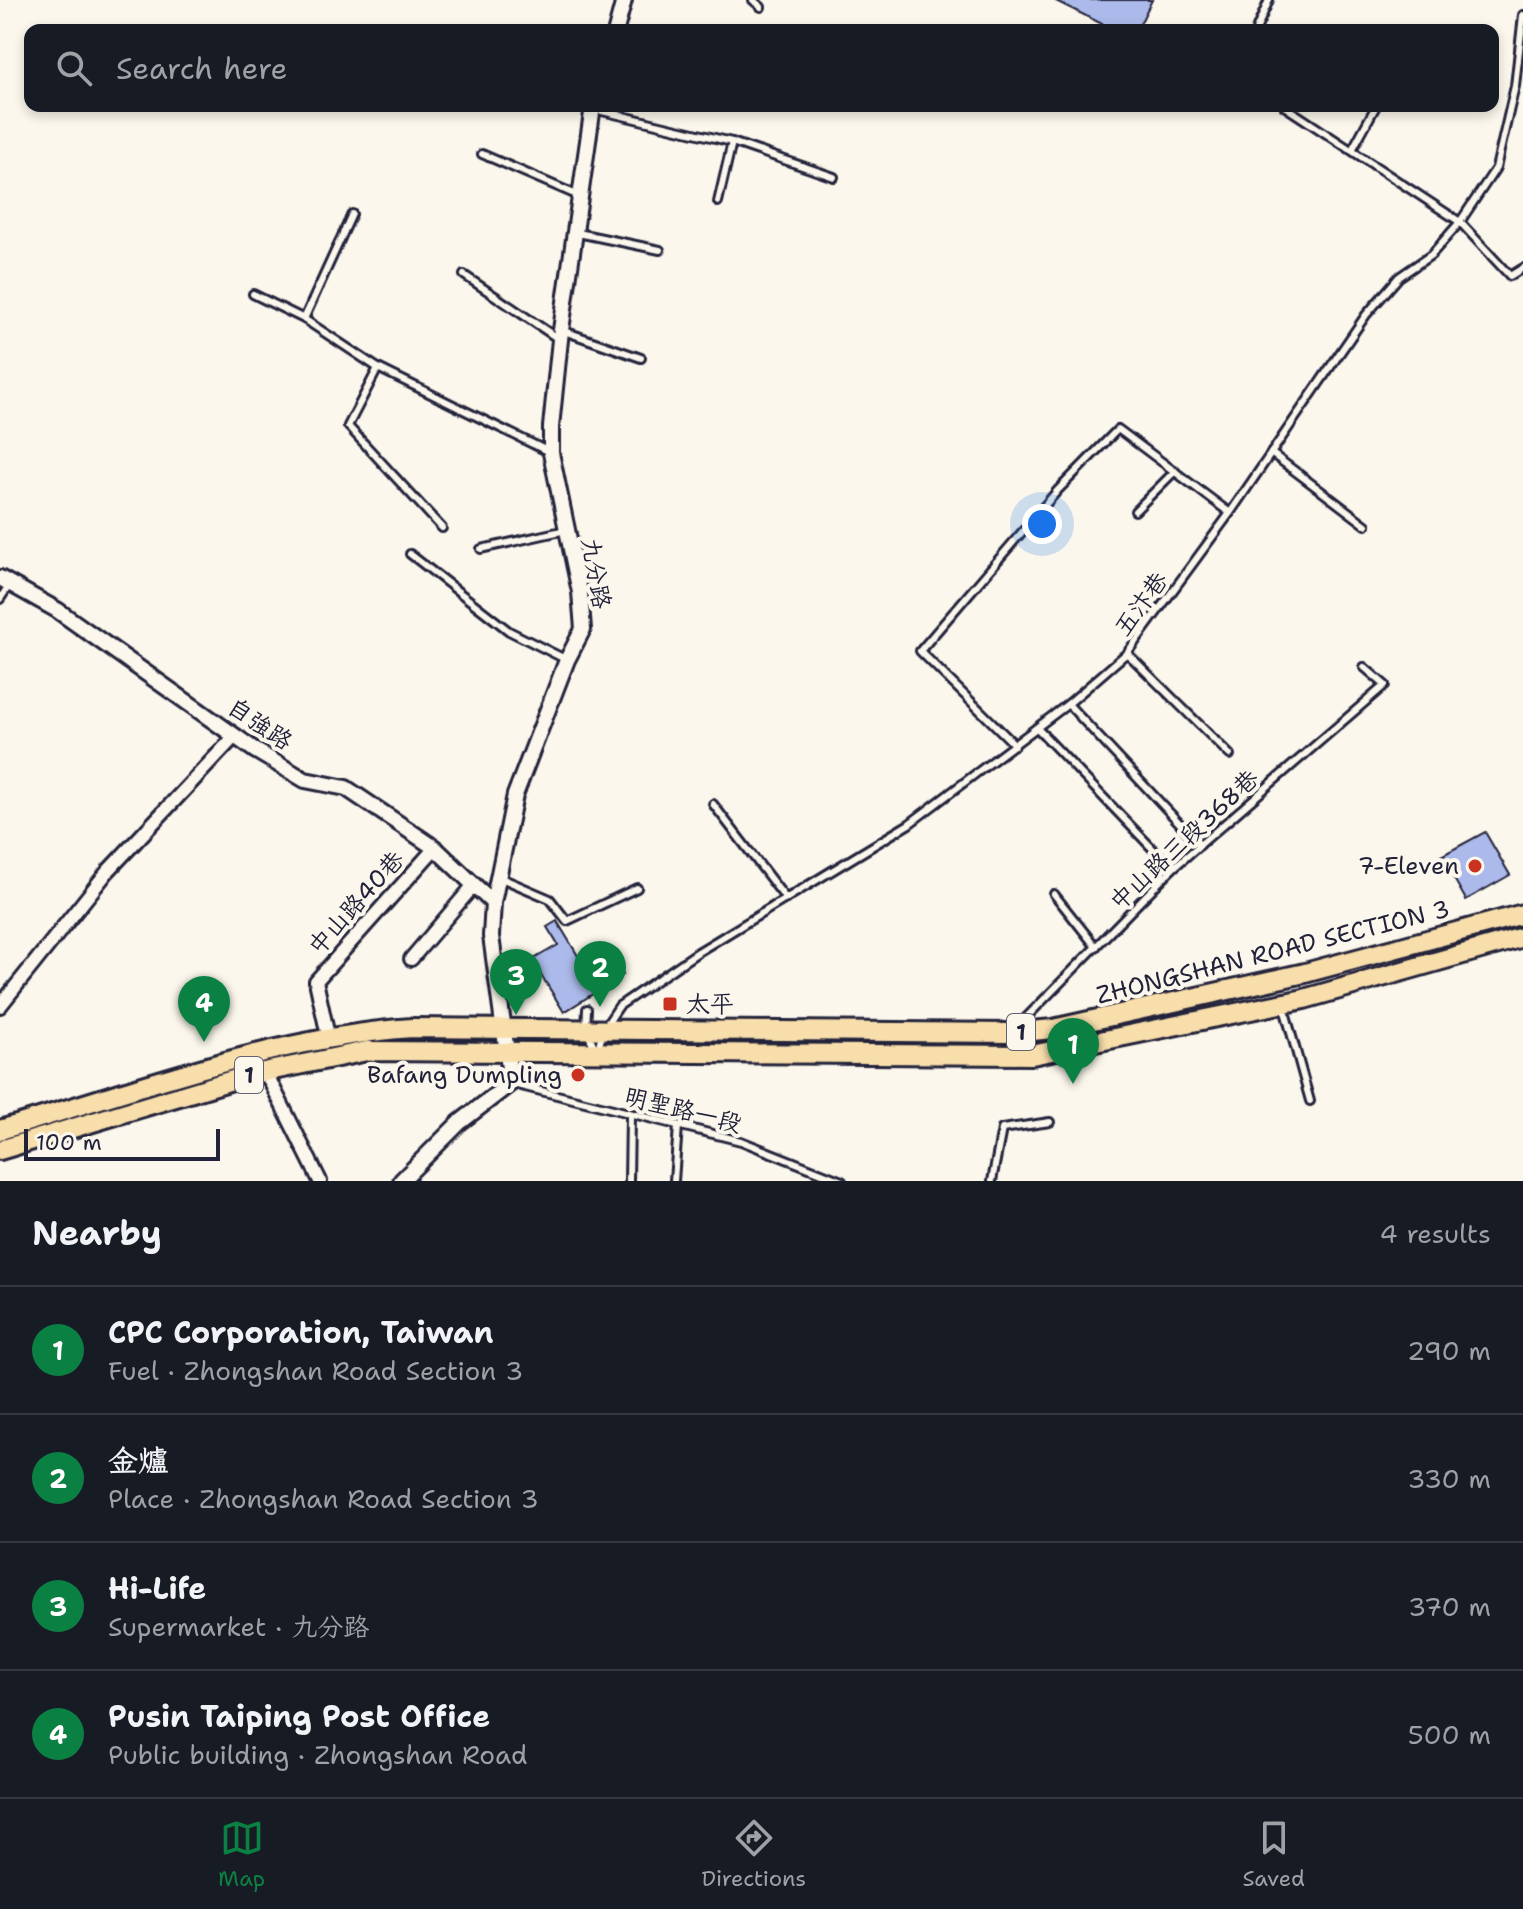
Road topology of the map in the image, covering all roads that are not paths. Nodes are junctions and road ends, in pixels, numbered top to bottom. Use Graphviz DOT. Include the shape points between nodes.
graph roads {
  1 [pos="624,0"];
  2 [pos="753,0"];
  3 [pos="1269,0"];
  4 [pos="761,7"];
  5 [pos="1523,15"];
  6 [pos="618,24"];
  7 [pos="1259,24"];
  8 [pos="589,112"];
  9 [pos="606,112"];
  10 [pos="1293,112"];
  11 [pos="1373,112"];
  12 [pos="732,142"];
  13 [pos="1352,150"];
  14 [pos="482,154"];
  15 [pos="834,177"];
  16 [pos="582,197"];
  17 [pos="718,202"];
  18 [pos="352,214"];
  19 [pos="1460,222"];
  20 [pos="578,233"];
  21 [pos="660,250"];
  22 [pos="1523,268"];
  23 [pos="464,275"];
  24 [pos="253,294"];
  25 [pos="304,319"];
  26 [pos="560,335"];
  27 [pos="641,358"];
  28 [pos="378,368"];
  29 [pos="551,453"];
  30 [pos="1271,453"];
  31 [pos="1175,471"];
  32 [pos="1135,511"];
  33 [pos="1230,513"];
  34 [pos="1366,525"];
  35 [pos="442,528"];
  36 [pos="566,530"];
  37 [pos="481,549"];
  38 [pos="410,554"];
  39 [pos="5,581"];
  40 [pos="0,599"];
  41 [pos="1127,653"];
  42 [pos="567,660"];
  43 [pos="1364,667"];
  44 [pos="1068,704"];
  45 [pos="1037,728"];
  46 [pos="235,736"];
  47 [pos="1015,745"];
  48 [pos="1230,755"];
  49 [pos="713,804"];
  50 [pos="1200,845"];
  51 [pos="435,848"];
  52 [pos="1172,869"];
  53 [pos="497,877"];
  54 [pos="474,885"];
  55 [pos="637,888"];
  56 [pos="1054,894"];
  57 [pos="786,899"];
  58 [pos="493,903"];
  59 [pos="1523,914"];
  60 [pos="1473,928"];
  61 [pos="1523,937"];
  62 [pos="1096,947"];
  63 [pos="1479,951"];
  64 [pos="411,959"];
  65 [pos="1283,1004"];
  66 [pos="0,1006"];
  67 [pos="587,1009"];
  68 [pos="594,1030"];
  69 [pos="505,1031"];
  70 [pos="1011,1033"];
  71 [pos="328,1036"];
  72 [pos="507,1050"];
  73 [pos="598,1053"];
  74 [pos="1013,1055"];
  75 [pos="265,1071"];
  76 [pos="511,1083"];
  77 [pos="1310,1101"];
  78 [pos="630,1116"];
  79 [pos="1050,1122"];
  80 [pos="678,1126"];
  81 [pos="0,1130"];
  82 [pos="0,1150"];
  83 [pos="320,1181"];
  84 [pos="401,1181"];
  85 [pos="629,1181"];
  86 [pos="674,1181"];
  87 [pos="842,1181"];
  88 [pos="992,1181"];
  1 -- 6 [label="street"];
  2 -- 4 [label="lane"];
  3 -- 7 [label="lane"];
  5 -- 19 [label="lane, 五汴巷" via="1515,86 1496,168"];
  8 -- 16 [label="street, 九分路"];
  9 -- 12 [label="lane"];
  10 -- 13 [label="lane"];
  11 -- 13 [label="lane"];
  12 -- 15 [label="lane"];
  12 -- 17 [label="lane"];
  13 -- 19 [label="lane"];
  14 -- 16 [label="lane"];
  16 -- 20 [label="street, 九分路"];
  18 -- 25 [label="lane"];
  19 -- 22 [label="lane" via="1510,276"];
  19 -- 30 [label="lane, 五汴巷" via="1366,315"];
  20 -- 21 [label="lane"];
  20 -- 26 [label="street, 九分路"];
  23 -- 26 [label="lane"];
  24 -- 25 [label="lane"];
  25 -- 28 [label="lane"];
  26 -- 27 [label="lane"];
  26 -- 29 [label="street, 九分路"];
  28 -- 29 [label="lane"];
  28 -- 35 [label="lane" via="348,426"];
  29 -- 36 [label="street, 九分路"];
  30 -- 33 [label="lane, 五汴巷"];
  30 -- 34 [label="lane"];
  31 -- 32 [label="lane"];
  31 -- 33 [label="lane"];
  31 -- 47 [label="lane" via="1118,429 1058,490 920,651"];
  33 -- 41 [label="lane, 五汴巷"];
  36 -- 37 [label="lane"];
  36 -- 42 [label="street, 九分路" via="583,629"];
  38 -- 42 [label="lane" via="509,631"];
  39 -- 40 [label="lane"];
  39 -- 46 [label="street, 自強路" via="57,610"];
  41 -- 44 [label="lane, 五汴巷"];
  41 -- 48 [label="lane"];
  42 -- 53 [label="street, 九分路" via="515,795"];
  43 -- 50 [label="lane, 中山路三段368巷" via="1385,685"];
  44 -- 45 [label="lane, 五汴巷"];
  44 -- 50 [label="lane"];
  45 -- 47 [label="lane, 五汴巷"];
  45 -- 52 [label="lane"];
  46 -- 51 [label="street, 自強路" via="305,780 346,788"];
  46 -- 66 [label="street" via="108,871"];
  47 -- 57 [label="lane, 五汴巷" via="909,824"];
  49 -- 57 [label="lane"];
  50 -- 52 [label="lane, 中山路三段368巷"];
  51 -- 54 [label="street, 自強路"];
  51 -- 71 [label="street, 中山路40巷" via="316,981"];
  52 -- 62 [label="lane, 中山路三段368巷"];
  53 -- 55 [label="lane" via="550,899 567,921"];
  53 -- 58 [label="street, 九分路"];
  54 -- 58 [label="street, 自強路"];
  54 -- 64 [label="street"];
  56 -- 62 [label="lane"];
  57 -- 68 [label="lane, 五汴巷" via="617,1005"];
  58 -- 69 [label="street, 九分路" via="491,936"];
  59 -- 60 [label="main road, ZHONGSHAN ROAD SECTION 3 / 1"];
  60 -- 63 [label="main road"];
  60 -- 70 [label="main road, ZHONGSHAN ROAD SECTION 3 / 1" via="1290,977 1053,1029"];
  61 -- 63 [label="main road, ZHONGSHAN ROAD SECTION 3 / 1"];
  62 -- 70 [label="lane, 中山路三段368巷"];
  63 -- 65 [label="main road, ZHONGSHAN ROAD SECTION 3 / 1"];
  65 -- 74 [label="main road, ZHONGSHAN ROAD SECTION 3 / 1" via="1082,1048"];
  65 -- 77 [label="lane"];
  67 -- 68 [label="lane"];
  68 -- 69 [label="main road, ZHONGSHAN ROAD SECTION 3 / 1"];
  68 -- 70 [label="main road, ZHONGSHAN ROAD SECTION 3 / 1"];
  68 -- 73 [label="lane, 五汴巷"];
  68 -- 73 [label="lane"];
  69 -- 71 [label="main road, 1" via="412,1028"];
  69 -- 72 [label="street, 九分路"];
  70 -- 74 [label="lane"];
  71 -- 81 [label="main road, 1"];
  72 -- 73 [label="main road, ZHONGSHAN ROAD SECTION 3 / 1"];
  72 -- 75 [label="main road, 1" via="367,1051"];
  72 -- 76 [label="street, 九分路"];
  73 -- 74 [label="main road, ZHONGSHAN ROAD SECTION 3 / 1"];
  75 -- 82 [label="main road, 1"];
  75 -- 83 [label="street"];
  76 -- 78 [label="lane, 明聖路一段"];
  76 -- 84 [label="street" via="459,1123"];
  78 -- 80 [label="lane, 明聖路一段"];
  78 -- 85 [label="lane"];
  79 -- 88 [label="lane" via="1002,1129"];
  80 -- 86 [label="lane"];
  80 -- 87 [label="lane, 明聖路一段" via="741,1141"];
}
